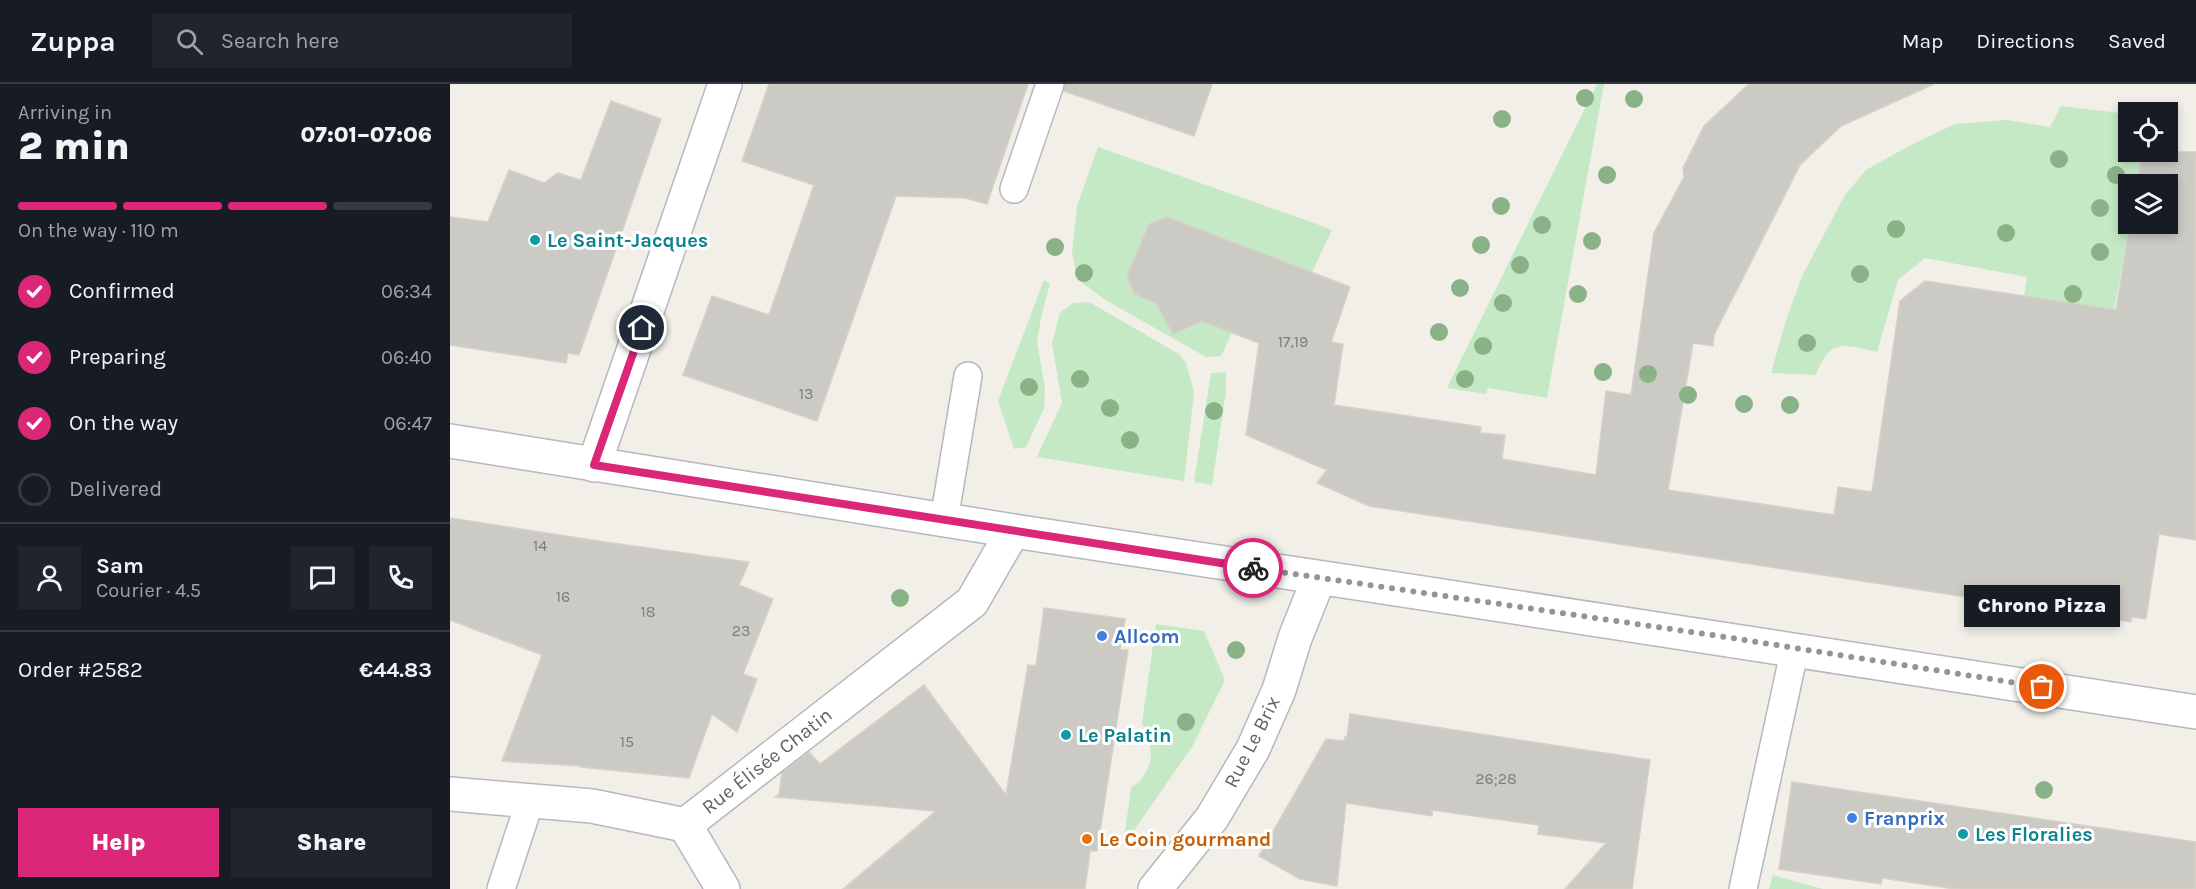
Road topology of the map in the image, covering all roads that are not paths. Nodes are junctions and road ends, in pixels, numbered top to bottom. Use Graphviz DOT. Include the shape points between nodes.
graph roads {
  1 [pos="725,84"];
  2 [pos="1050,84"];
  3 [pos="1014,189"];
  4 [pos="968,375"];
  5 [pos="450,441"];
  6 [pos="594,465"];
  7 [pos="944,520"];
  8 [pos="1013,531"];
  9 [pos="1319,578"];
  10 [pos="1795,648"];
  11 [pos="2196,712"];
  12 [pos="450,794"];
  13 [pos="530,801"];
  14 [pos="685,825"];
  15 [pos="501,889"];
  16 [pos="723,889"];
  17 [pos="1155,889"];
  18 [pos="1743,889"];
  1 -- 6 [label="street"];
  2 -- 3 [label="lane"];
  4 -- 7 [label="lane"];
  5 -- 6 [label="street"];
  6 -- 7 [label="street"];
  7 -- 8 [label="street"];
  8 -- 9 [label="street"];
  8 -- 14 [label="street, Rue Élisée Chatin" via="972,602"];
  9 -- 10 [label="street"];
  9 -- 17 [label="street, Rue Le Brix" via="1279,690 1252,749 1212,818"];
  10 -- 11 [label="street"];
  10 -- 18 [label="lane"];
  12 -- 13 [label="street, Rue Élisée Chatin"];
  13 -- 14 [label="street, Rue Élisée Chatin" via="592,806"];
  13 -- 15 [label="lane"];
  14 -- 16 [label="street"];
}
